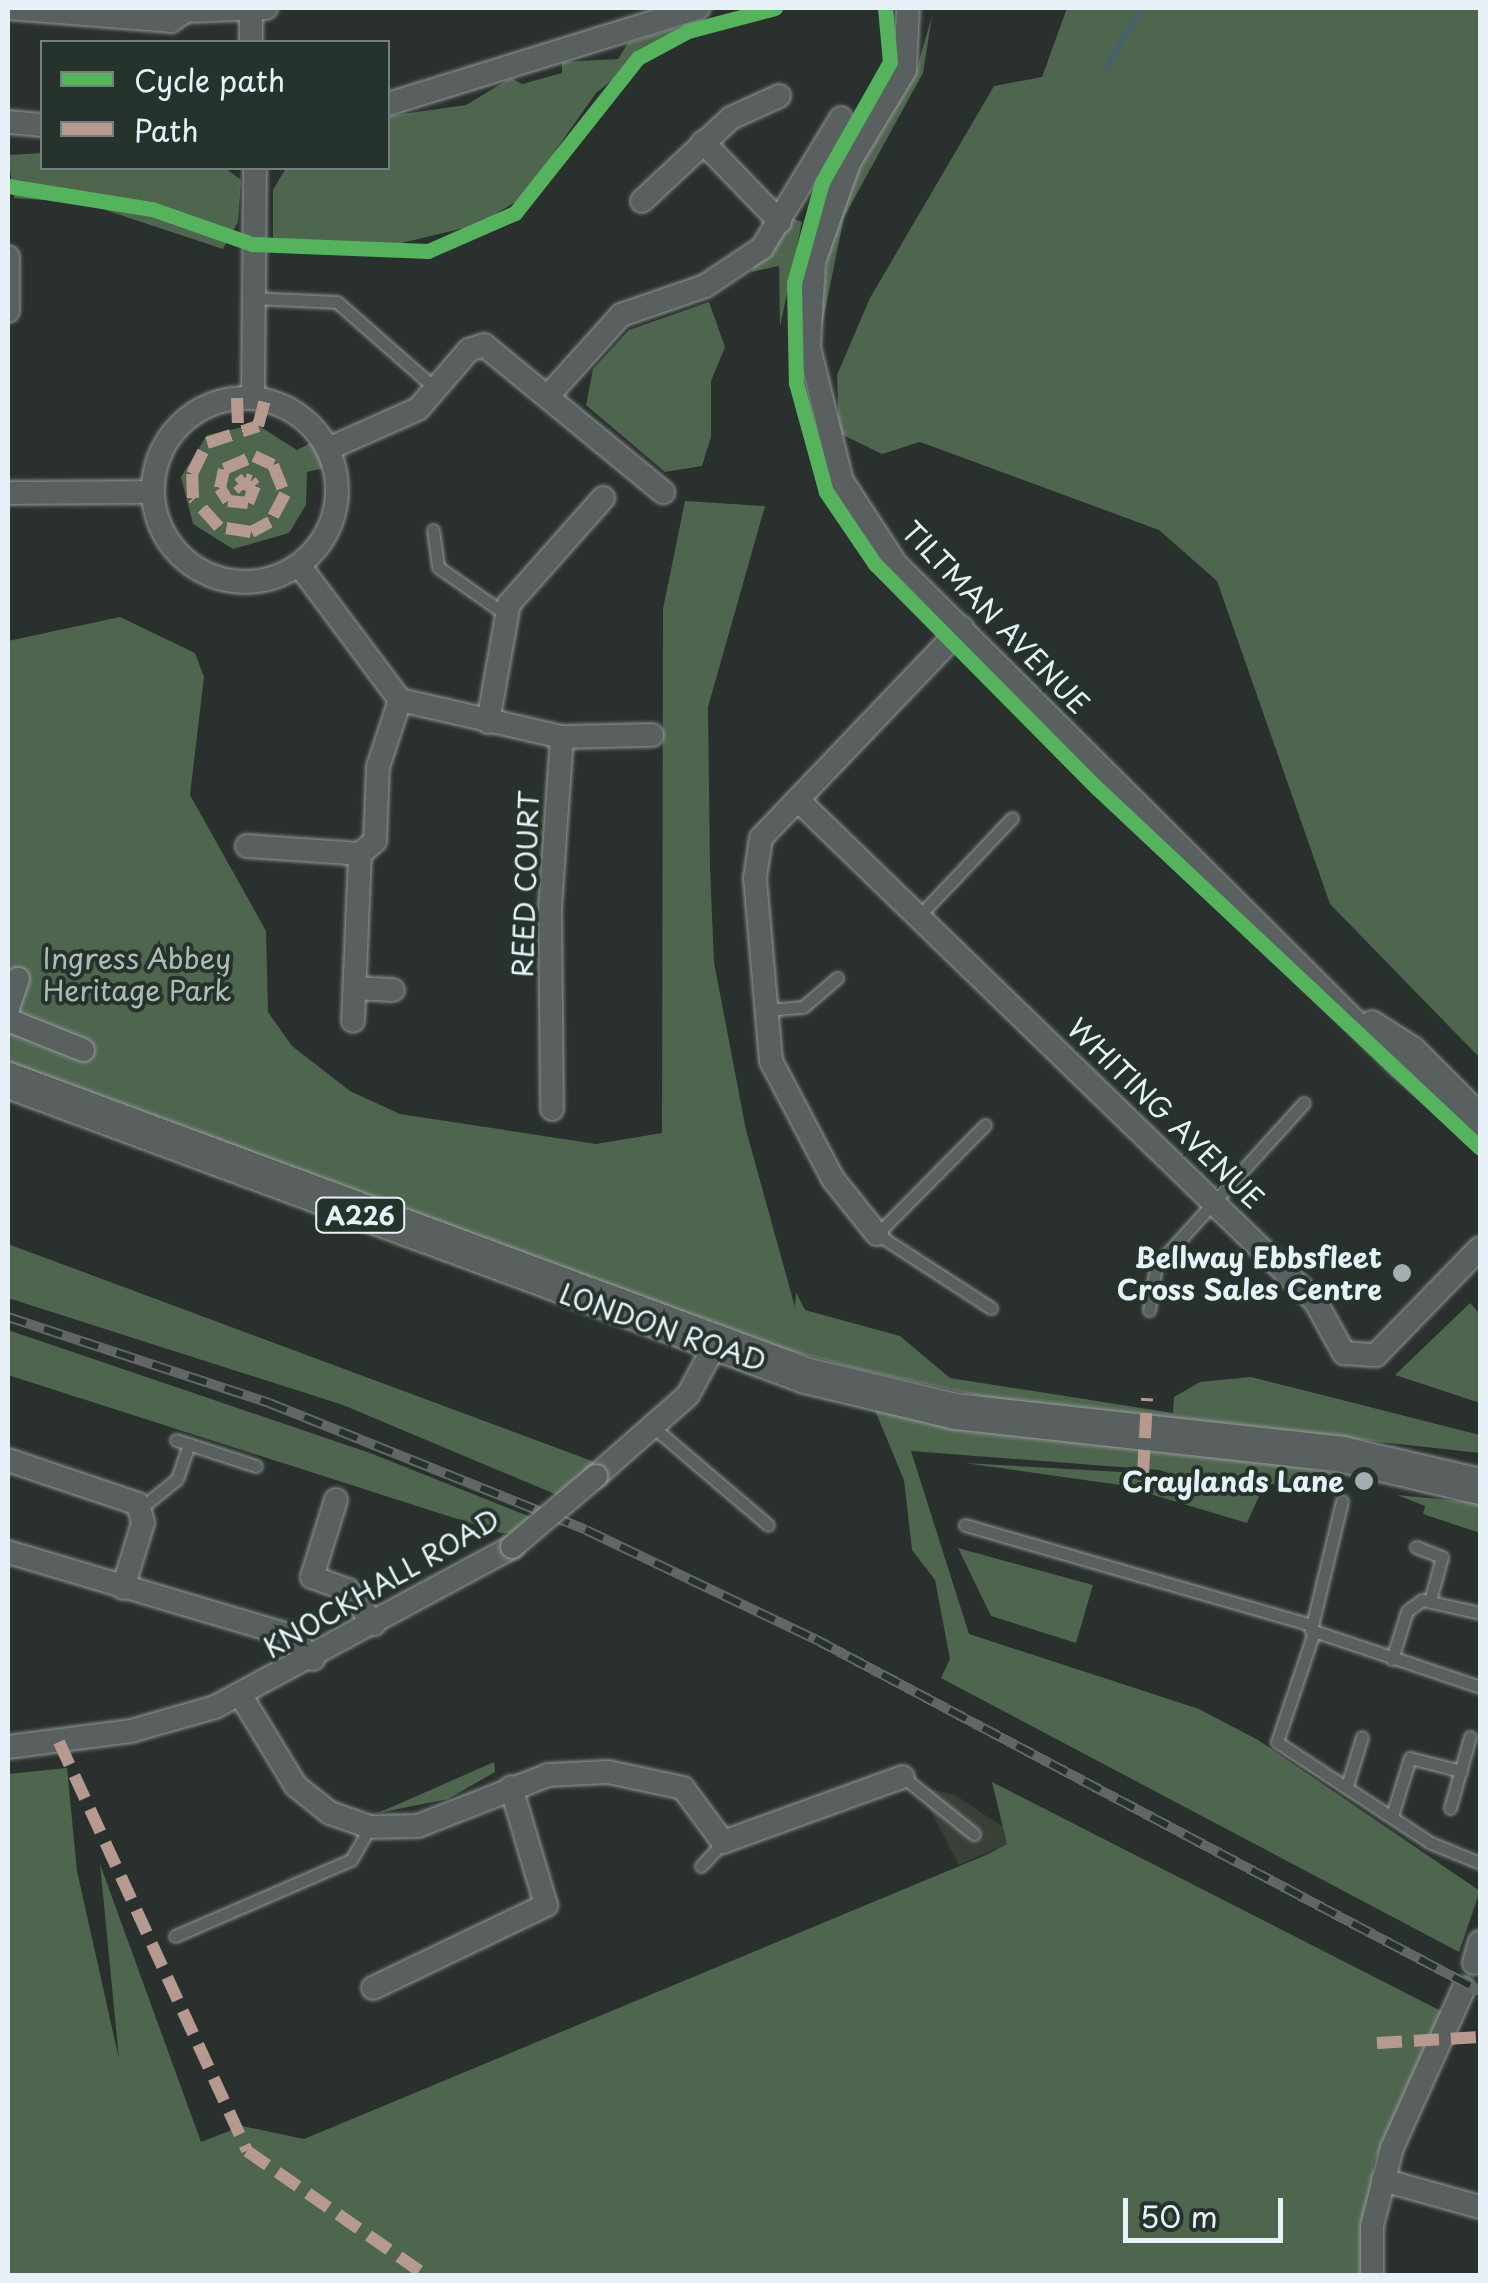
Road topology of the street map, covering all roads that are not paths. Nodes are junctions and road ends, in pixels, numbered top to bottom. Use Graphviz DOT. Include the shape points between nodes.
graph roads {
  1 [pos="8,8"];
  2 [pos="256,8"];
  3 [pos="699,8"];
  4 [pos="908,8"];
  5 [pos="75,10"];
  6 [pos="252,40"];
  7 [pos="779,96"];
  8 [pos="390,103"];
  9 [pos="840,118"];
  10 [pos="8,122"];
  11 [pos="40,125"];
  12 [pos="703,142"];
  13 [pos="255,170"];
  14 [pos="642,202"];
  15 [pos="780,222"];
  16 [pos="8,257"];
  17 [pos="252,298"];
  18 [pos="8,311"];
  19 [pos="436,389"];
  20 [pos="548,395"];
  21 [pos="253,398"];
  22 [pos="328,449"];
  23 [pos="152,492"];
  24 [pos="663,492"];
  25 [pos="8,493"];
  26 [pos="603,498"];
  27 [pos="433,530"];
  28 [pos="299,565"];
  29 [pos="506,614"];
  30 [pos="962,628"];
  31 [pos="400,700"];
  32 [pos="488,722"];
  33 [pos="652,735"];
  34 [pos="562,737"];
  35 [pos="800,801"];
  36 [pos="1012,818"];
  37 [pos="247,846"];
  38 [pos="360,854"];
  39 [pos="919,916"];
  40 [pos="837,978"];
  41 [pos="18,980"];
  42 [pos="355,988"];
  43 [pos="393,990"];
  44 [pos="8,1008"];
  45 [pos="767,1010"];
  46 [pos="1352,1010"];
  47 [pos="8,1020"];
  48 [pos="353,1021"];
  49 [pos="83,1050"];
  50 [pos="8,1080"];
  51 [pos="1304,1103"];
  52 [pos="552,1110"];
  53 [pos="1480,1115"];
  54 [pos="986,1125"];
  55 [pos="1480,1132"];
  56 [pos="1214,1201"];
  57 [pos="877,1234"];
  58 [pos="1480,1248"];
  59 [pos="991,1308"];
  60 [pos="1149,1310"];
  61 [pos="714,1347"];
  62 [pos="653,1426"];
  63 [pos="176,1440"];
  64 [pos="189,1444"];
  65 [pos="1349,1455"];
  66 [pos="8,1460"];
  67 [pos="256,1466"];
  68 [pos="1480,1466"];
  69 [pos="1480,1486"];
  70 [pos="336,1500"];
  71 [pos="1342,1500"];
  72 [pos="141,1508"];
  73 [pos="768,1525"];
  74 [pos="966,1526"];
  75 [pos="1416,1547"];
  76 [pos="8,1552"];
  77 [pos="312,1576"];
  78 [pos="122,1588"];
  79 [pos="305,1600"];
  80 [pos="1430,1601"];
  81 [pos="1480,1613"];
  82 [pos="374,1624"];
  83 [pos="1311,1628"];
  84 [pos="313,1659"];
  85 [pos="1392,1659"];
  86 [pos="1480,1687"];
  87 [pos="241,1696"];
  88 [pos="1362,1737"];
  89 [pos="1470,1737"];
  90 [pos="8,1747"];
  91 [pos="1461,1771"];
  92 [pos="904,1777"];
  93 [pos="1347,1786"];
  94 [pos="511,1787"];
  95 [pos="1450,1808"];
  96 [pos="1392,1816"];
  97 [pos="370,1828"];
  98 [pos="974,1834"];
  99 [pos="723,1842"];
  100 [pos="1480,1863"];
  101 [pos="701,1866"];
  102 [pos="175,1936"];
  103 [pos="374,1988"];
  104 [pos="1464,1988"];
  105 [pos="1383,2180"];
  106 [pos="1480,2207"];
  107 [pos="1372,2276"];
  1 -- 5 [label="street"];
  2 -- 5 [label="street" via="186,12 171,21"];
  2 -- 6 [label="street"];
  3 -- 8 [label="street"];
  4 -- 30 [label="street, TILTMAN AVENUE" via="905,70 848,163 820,234 808,347 842,482 896,564"];
  7 -- 12 [label="street"];
  9 -- 15 [label="street"];
  10 -- 11 [label="street"];
  12 -- 14 [label="street"];
  12 -- 15 [label="street"];
  13 -- 17 [label="street"];
  15 -- 20 [label="street" via="735,270 621,314"];
  16 -- 18 [label="street"];
  17 -- 19 [label="lane" via="337,302"];
  17 -- 21 [label="street"];
  19 -- 20 [label="street" via="484,345"];
  19 -- 22 [label="street" via="410,414"];
  20 -- 24 [label="street"];
  21 -- 22 [label="street" via="303,418"];
  21 -- 23 [label="street" via="186,418 167,439"];
  22 -- 28 [label="street" via="334,514"];
  23 -- 25 [label="street"];
  23 -- 28 [label="street" via="170,546 216,578 274,578"];
  26 -- 29 [label="street"];
  27 -- 29 [label="lane" via="438,567"];
  28 -- 31 [label="street"];
  29 -- 32 [label="street"];
  30 -- 35 [label="street"];
  30 -- 46 [label="street, TILTMAN AVENUE"];
  31 -- 32 [label="street"];
  31 -- 38 [label="street" via="378,767 375,841"];
  32 -- 34 [label="street"];
  33 -- 34 [label="street"];
  34 -- 52 [label="street, REED COURT" via="550,909"];
  35 -- 39 [label="street, WHITING AVENUE"];
  35 -- 45 [label="street" via="761,838 755,878"];
  36 -- 39 [label="lane"];
  37 -- 38 [label="street"];
  38 -- 42 [label="street"];
  39 -- 56 [label="street, WHITING AVENUE"];
  40 -- 45 [label="lane" via="803,1008"];
  41 -- 44 [label="street"];
  42 -- 43 [label="street"];
  42 -- 48 [label="street"];
  45 -- 57 [label="street" via="771,1061 833,1179"];
  46 -- 53 [label="street, TILTMAN AVENUE" via="1413,1048"];
  46 -- 55 [label="street, TILTMAN AVENUE" via="1456,1120"];
  47 -- 49 [label="street"];
  50 -- 61 [label="main road, LONDON ROAD / A226"];
  51 -- 56 [label="lane"];
  54 -- 57 [label="lane"];
  56 -- 58 [label="street, WHITING AVENUE" via="1315,1300 1356,1358 1376,1355"];
  56 -- 60 [label="lane" via="1156,1266"];
  57 -- 59 [label="lane"];
  61 -- 62 [label="street, KNOCKHALL ROAD" via="696,1386"];
  61 -- 65 [label="main road, LONDON ROAD / A226" via="956,1411"];
  62 -- 73 [label="lane"];
  62 -- 82 [label="street, KNOCKHALL ROAD, bridge" via="512,1546"];
  63 -- 64 [label="lane"];
  64 -- 67 [label="lane"];
  64 -- 72 [label="lane" via="177,1479"];
  65 -- 68 [label="main road, LONDON ROAD / A226"];
  65 -- 69 [label="main road, LONDON ROAD"];
  66 -- 72 [label="street"];
  70 -- 77 [label="street"];
  71 -- 83 [label="lane"];
  72 -- 78 [label="street"];
  74 -- 83 [label="lane"];
  75 -- 80 [label="lane" via="1442,1557"];
  76 -- 78 [label="street"];
  77 -- 79 [label="street"];
  77 -- 82 [label="street" via="348,1590"];
  78 -- 84 [label="street" via="295,1638"];
  80 -- 81 [label="lane"];
  80 -- 85 [label="lane" via="1408,1609"];
  82 -- 84 [label="street, KNOCKHALL ROAD"];
  83 -- 85 [label="lane"];
  83 -- 93 [label="lane" via="1277,1742"];
  84 -- 87 [label="street, KNOCKHALL ROAD"];
  85 -- 86 [label="lane"];
  87 -- 90 [label="street, KNOCKHALL ROAD" via="146,1728"];
  87 -- 97 [label="street" via="304,1794"];
  88 -- 93 [label="lane"];
  89 -- 91 [label="lane"];
  91 -- 95 [label="lane"];
  91 -- 96 [label="lane" via="1410,1758"];
  92 -- 98 [label="lane"];
  92 -- 99 [label="street"];
  93 -- 96 [label="lane"];
  94 -- 97 [label="street" via="418,1826"];
  94 -- 99 [label="street" via="582,1772 655,1778 695,1797"];
  94 -- 103 [label="street" via="546,1905"];
  96 -- 100 [label="lane"];
  97 -- 102 [label="lane" via="351,1860"];
  99 -- 101 [label="lane"];
  104 -- 105 [label="street"];
  105 -- 106 [label="street"];
  105 -- 107 [label="street"];
}
